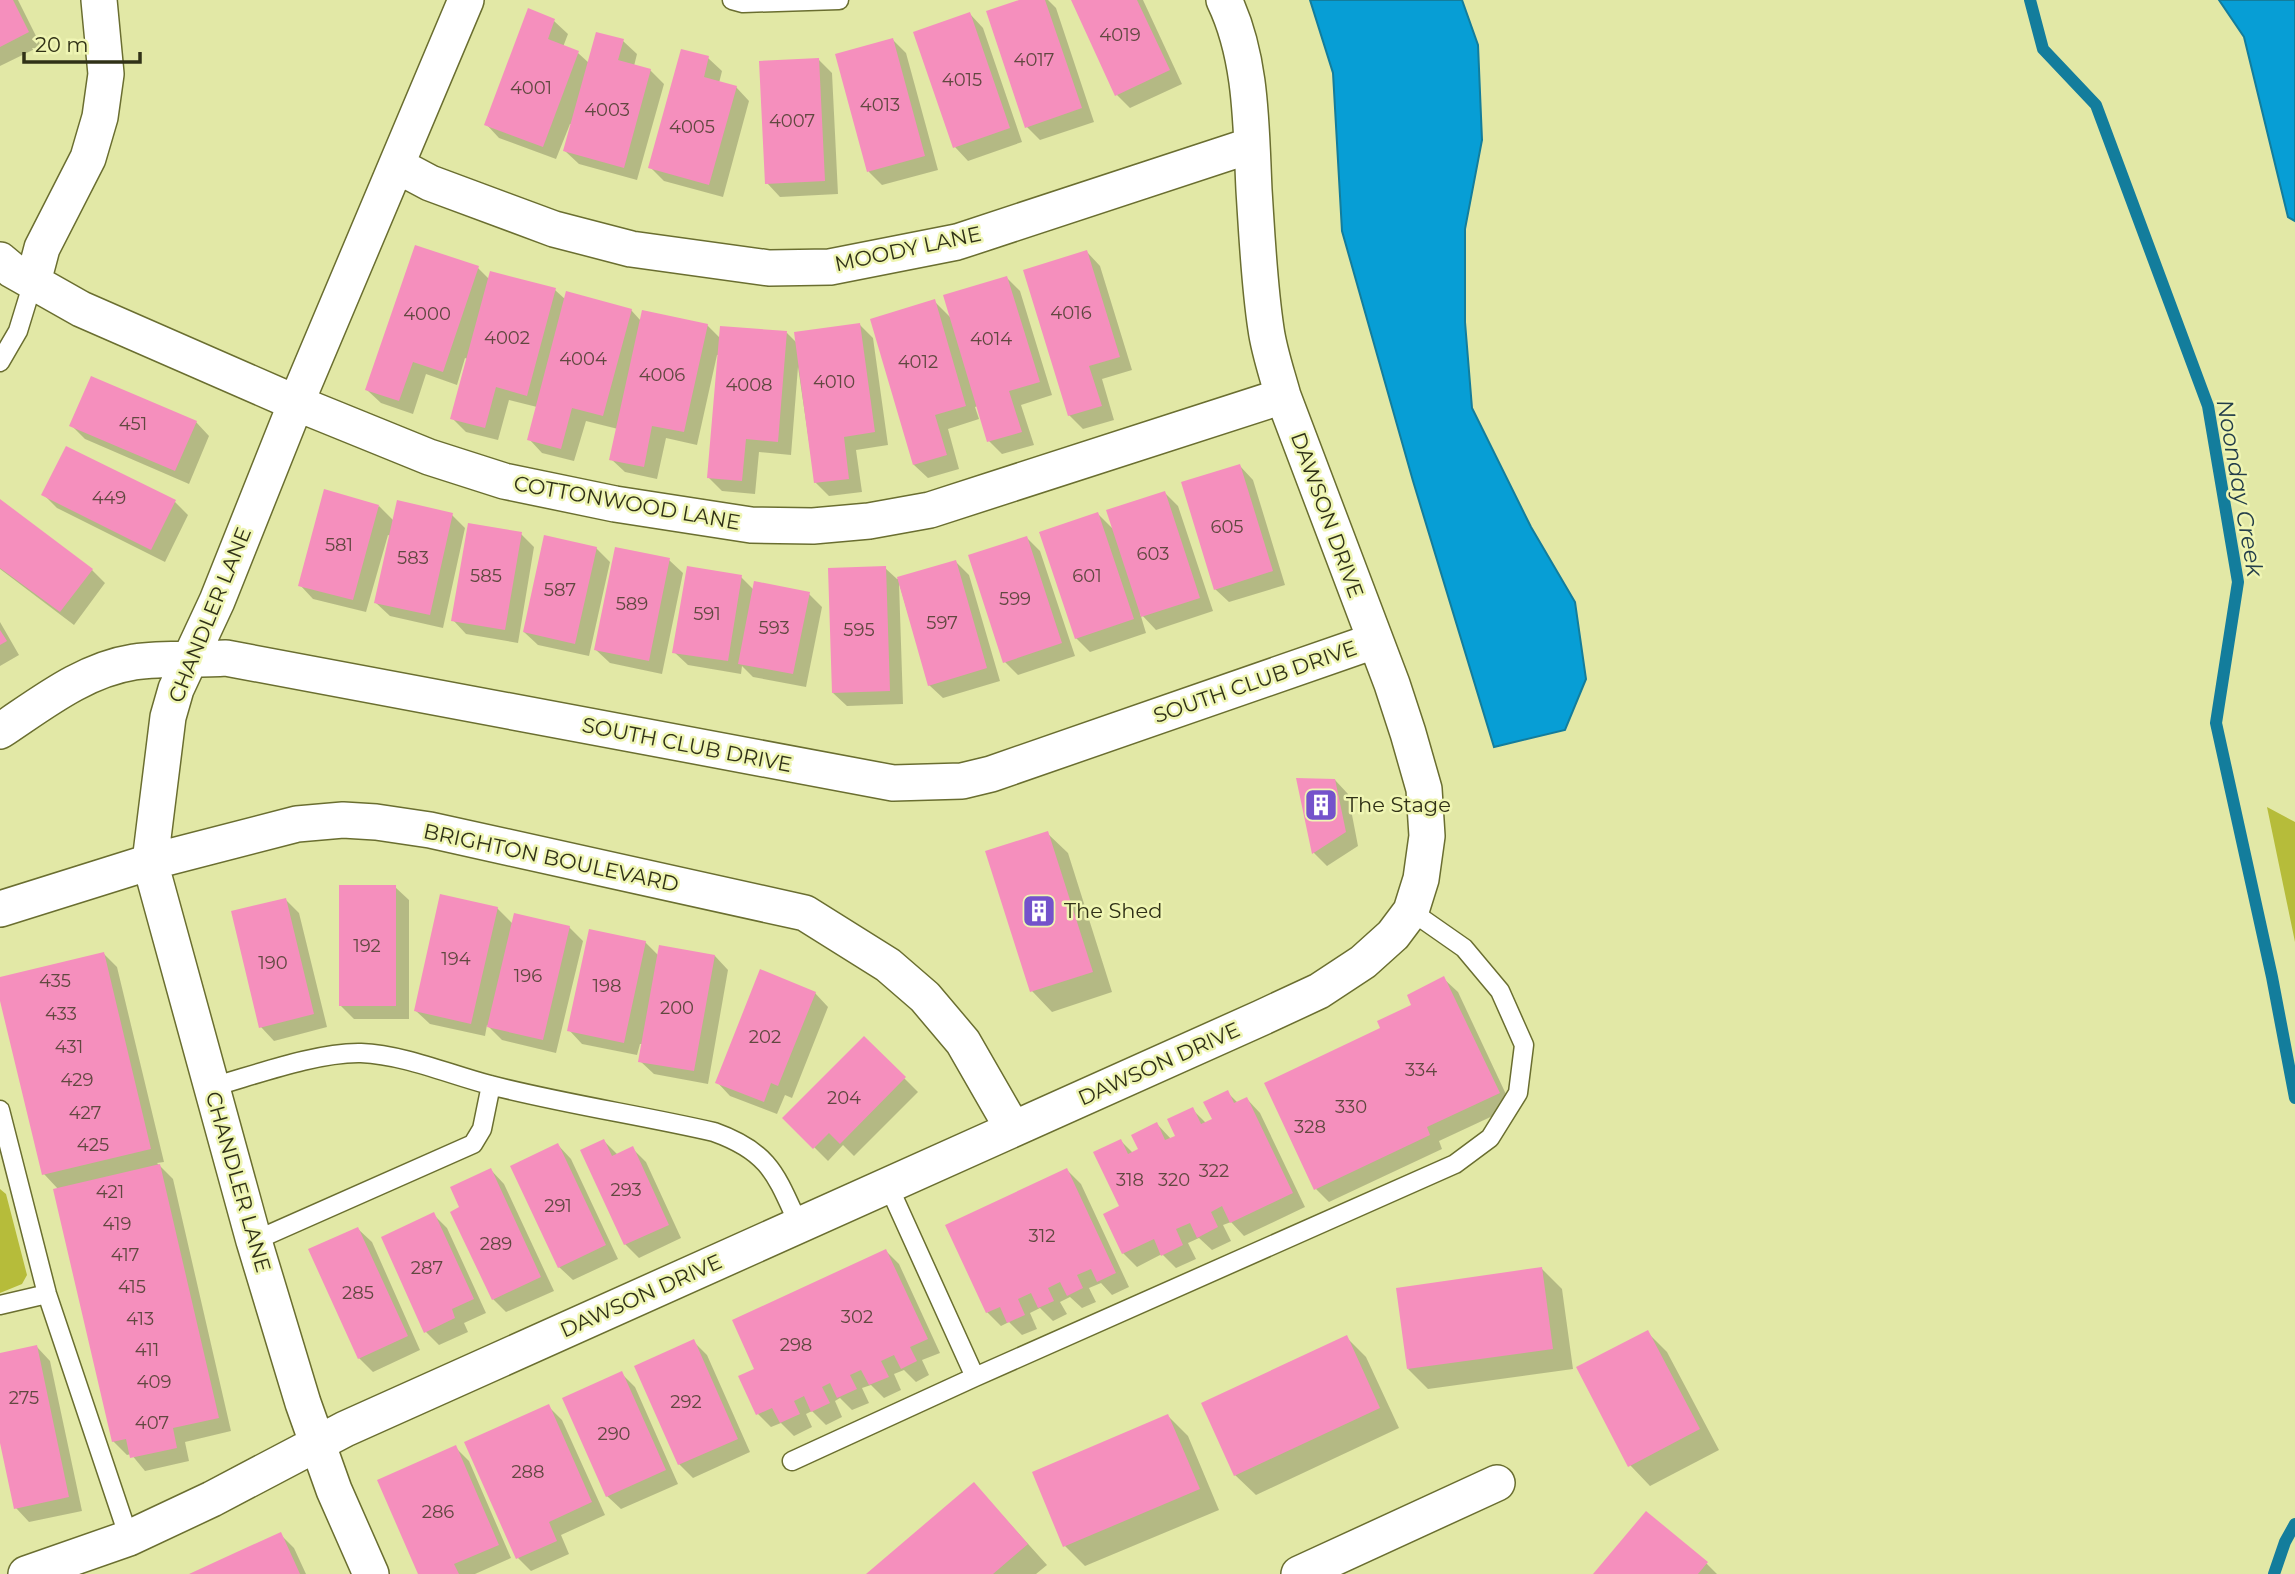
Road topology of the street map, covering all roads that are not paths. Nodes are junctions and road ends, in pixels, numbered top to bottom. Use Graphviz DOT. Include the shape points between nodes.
graph roads {
  1 [pos="99,0"];
  2 [pos="466,0"];
  3 [pos="839,0"];
  4 [pos="1224,0"];
  5 [pos="739,1"];
  6 [pos="1252,145"];
  7 [pos="398,166"];
  8 [pos="0,260"];
  9 [pos="33,282"];
  10 [pos="0,362"];
  11 [pos="1283,396"];
  12 [pos="296,403"];
  13 [pos="1374,641"];
  14 [pos="190,660"];
  15 [pos="0,731"];
  16 [pos="150,862"];
  17 [pos="0,909"];
  18 [pos="1411,911"];
  19 [pos="491,1085"];
  20 [pos="212,1087"];
  21 [pos="0,1110"];
  22 [pos="1013,1129"];
  23 [pos="8,1171"];
  24 [pos="888,1185"];
  25 [pos="799,1225"];
  26 [pos="254,1241"];
  27 [pos="47,1294"];
  28 [pos="0,1305"];
  29 [pos="975,1377"];
  30 [pos="318,1443"];
  31 [pos="792,1461"];
  32 [pos="1497,1483"];
  33 [pos="129,1538"];
  34 [pos="26,1574"];
  35 [pos="372,1574"];
  36 [pos="1299,1574"];
  1 -- 9 [label="street" via="106,74 100,117 88,158 42,248"];
  2 -- 7 [label="street, CHANDLER LANE"];
  3 -- 5 [label="lane"];
  4 -- 6 [label="street, DAWSON DRIVE" via="1247,80"];
  6 -- 7 [label="street, MOODY LANE" via="957,242 831,267 769,268 631,249 554,229 430,183"];
  6 -- 11 [label="street, DAWSON DRIVE" via="1266,329"];
  7 -- 12 [label="street, CHANDLER LANE"];
  8 -- 9 [label="street, COTTONWOOD LANE"];
  9 -- 10 [label="lane" via="18,331"];
  9 -- 12 [label="street, COTTONWOOD LANE" via="81,309"];
  11 -- 12 [label="street, COTTONWOOD LANE" via="930,510 813,526 751,525 504,481 429,457"];
  11 -- 13 [label="street, DAWSON DRIVE"];
  12 -- 14 [label="street, CHANDLER LANE"];
  13 -- 14 [label="street, SOUTH CLUB DRIVE" via="991,774 925,783 892,783 226,658"];
  13 -- 18 [label="street, DAWSON DRIVE" via="1424,789 1427,836"];
  14 -- 15 [label="street, SOUTH CLUB DRIVE" via="133,662 94,673"];
  14 -- 16 [label="street, CHANDLER LANE" via="168,717"];
  16 -- 17 [label="street, BRIGHTON BOULEVARD"];
  16 -- 20 [label="street, CHANDLER LANE"];
  16 -- 22 [label="street, BRIGHTON BOULEVARD" via="298,824 376,822 805,913 888,965 925,997 963,1042"];
  18 -- 22 [label="street, DAWSON DRIVE" via="1363,962 1319,991"];
  18 -- 29 [label="lane" via="1464,947 1500,991 1524,1045 1518,1093 1490,1138 1455,1164"];
  19 -- 20 [label="lane" via="361,1053 304,1062"];
  19 -- 25 [label="lane" via="738,1140 775,1174"];
  19 -- 26 [label="lane" via="482,1129 473,1144"];
  20 -- 26 [label="street, CHANDLER LANE"];
  21 -- 23 [label="lane"];
  22 -- 24 [label="street, DAWSON DRIVE"];
  23 -- 27 [label="lane"];
  24 -- 25 [label="street, DAWSON DRIVE"];
  24 -- 29 [label="lane"];
  25 -- 30 [label="street, DAWSON DRIVE"];
  26 -- 30 [label="street, CHANDLER LANE"];
  27 -- 28 [label="lane"];
  27 -- 33 [label="lane"];
  29 -- 31 [label="lane"];
  30 -- 33 [label="street, DAWSON DRIVE"];
  30 -- 35 [label="street, CHANDLER LANE"];
  32 -- 36 [label="street"];
  33 -- 34 [label="street, DAWSON DRIVE"];
}
